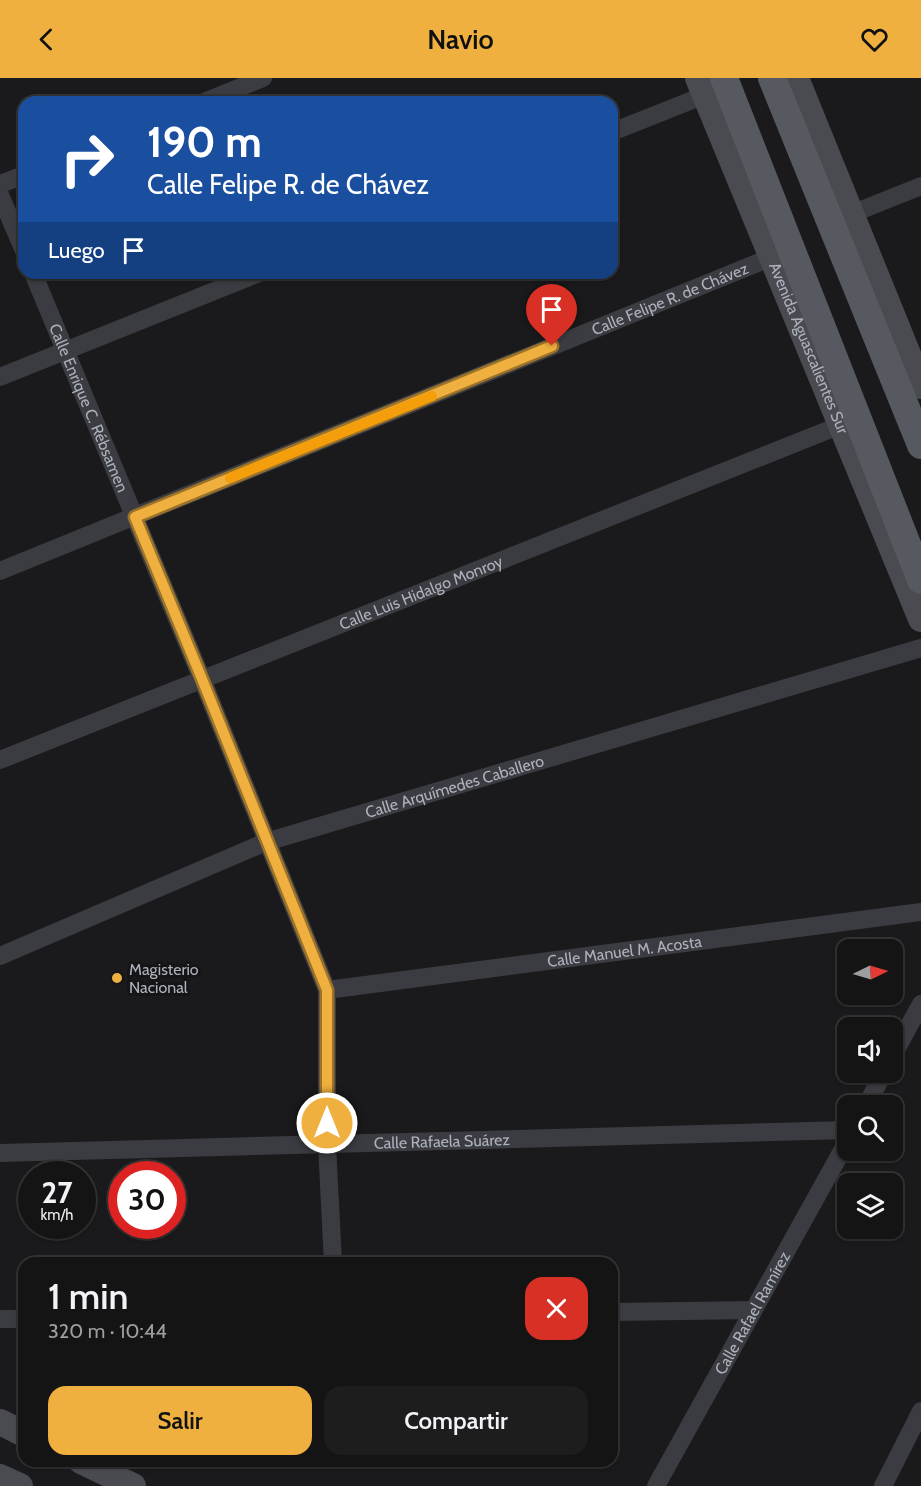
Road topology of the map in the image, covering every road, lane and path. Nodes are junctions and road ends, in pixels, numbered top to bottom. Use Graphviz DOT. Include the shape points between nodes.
graph roads {
  1 [pos="263,78"];
  2 [pos="772,78"];
  3 [pos="795,78"];
  4 [pos="709,84"];
  5 [pos="219,96"];
  6 [pos="618,129"];
  7 [pos="18,177"];
  8 [pos="0,184"];
  9 [pos="921,186"];
  10 [pos="0,195"];
  11 [pos="851,214"];
  12 [pos="18,237"];
  13 [pos="772,257"];
  14 [pos="36,279"];
  15 [pos="244,279"];
  16 [pos="66,350"];
  17 [pos="0,377"];
  18 [pos="921,386"];
  19 [pos="841,425"];
  20 [pos="921,445"];
  21 [pos="135,517"];
  22 [pos="0,571"];
  23 [pos="921,580"];
  24 [pos="921,619"];
  25 [pos="921,648"];
  26 [pos="202,679"];
  27 [pos="0,760"];
  28 [pos="266,842"];
  29 [pos="921,912"];
  30 [pos="0,956"];
  31 [pos="327,990"];
  32 [pos="921,1004"];
  33 [pos="903,1037"];
  34 [pos="837,1130"];
  35 [pos="327,1145"];
  36 [pos="0,1153"];
  37 [pos="837,1160"];
  38 [pos="333,1257"];
  39 [pos="753,1310"];
  40 [pos="618,1312"];
  41 [pos="0,1319"];
  42 [pos="18,1319"];
  43 [pos="921,1411"];
  44 [pos="0,1422"];
  45 [pos="18,1431"];
  46 [pos="93,1467"];
  47 [pos="0,1477"];
  48 [pos="20,1486"];
  49 [pos="133,1486"];
  50 [pos="656,1486"];
  51 [pos="883,1486"];
  1 -- 5 [label="street"];
  2 -- 20 [label="main road"];
  3 -- 11 [label="street"];
  4 -- 6 [label="street"];
  4 -- 13 [label="street, Avenida Aguascalientes Sur"];
  4 -- 23 [label="main road, Avenida Aguascalientes Sur"];
  7 -- 8 [label="street"];
  9 -- 11 [label="street"];
  10 -- 12 [label="street"];
  11 -- 18 [label="street"];
  13 -- 19 [label="street, Avenida Aguascalientes Sur"];
  13 -- 21 [label="street, Calle Felipe R. de Chávez"];
  14 -- 16 [label="street, Calle Enrique C. Rébsamen"];
  15 -- 16 [label="street"];
  16 -- 17 [label="street"];
  16 -- 21 [label="street, Calle Enrique C. Rébsamen"];
  19 -- 24 [label="street, Avenida Aguascalientes Sur"];
  19 -- 26 [label="street, Calle Luis Hidalgo Monroy"];
  21 -- 22 [label="street, Calle Felipe R. de Chávez"];
  21 -- 26 [label="street, Calle Enrique C. Rébsamen"];
  25 -- 28 [label="street, Calle Arquímedes Caballero"];
  26 -- 27 [label="street, Calle Luis Hidalgo Monroy"];
  26 -- 28 [label="street, Calle Enrique C. Rébsamen"];
  28 -- 30 [label="street, Calle Arquímedes Caballero"];
  28 -- 31 [label="street, Calle Enrique C. Rébsamen"];
  29 -- 31 [label="street, Calle Manuel M. Acosta"];
  31 -- 35 [label="street, Calle Enrique C. Rébsamen"];
  32 -- 33 [label="street"];
  34 -- 35 [label="street, Calle Rafaela Suárez"];
  35 -- 36 [label="street, Calle Rafaela Suárez"];
  35 -- 38 [label="street, Calle Enrique C. Rébsamen"];
  37 -- 39 [label="street, Calle Rafael Ramírez"];
  39 -- 40 [label="street"];
  39 -- 50 [label="street, Calle Rafael Ramírez"];
  41 -- 42 [label="street"];
  43 -- 51 [label="street"];
  44 -- 45 [label="street"];
  46 -- 49 [label="street"];
  47 -- 48 [label="street"];
}
